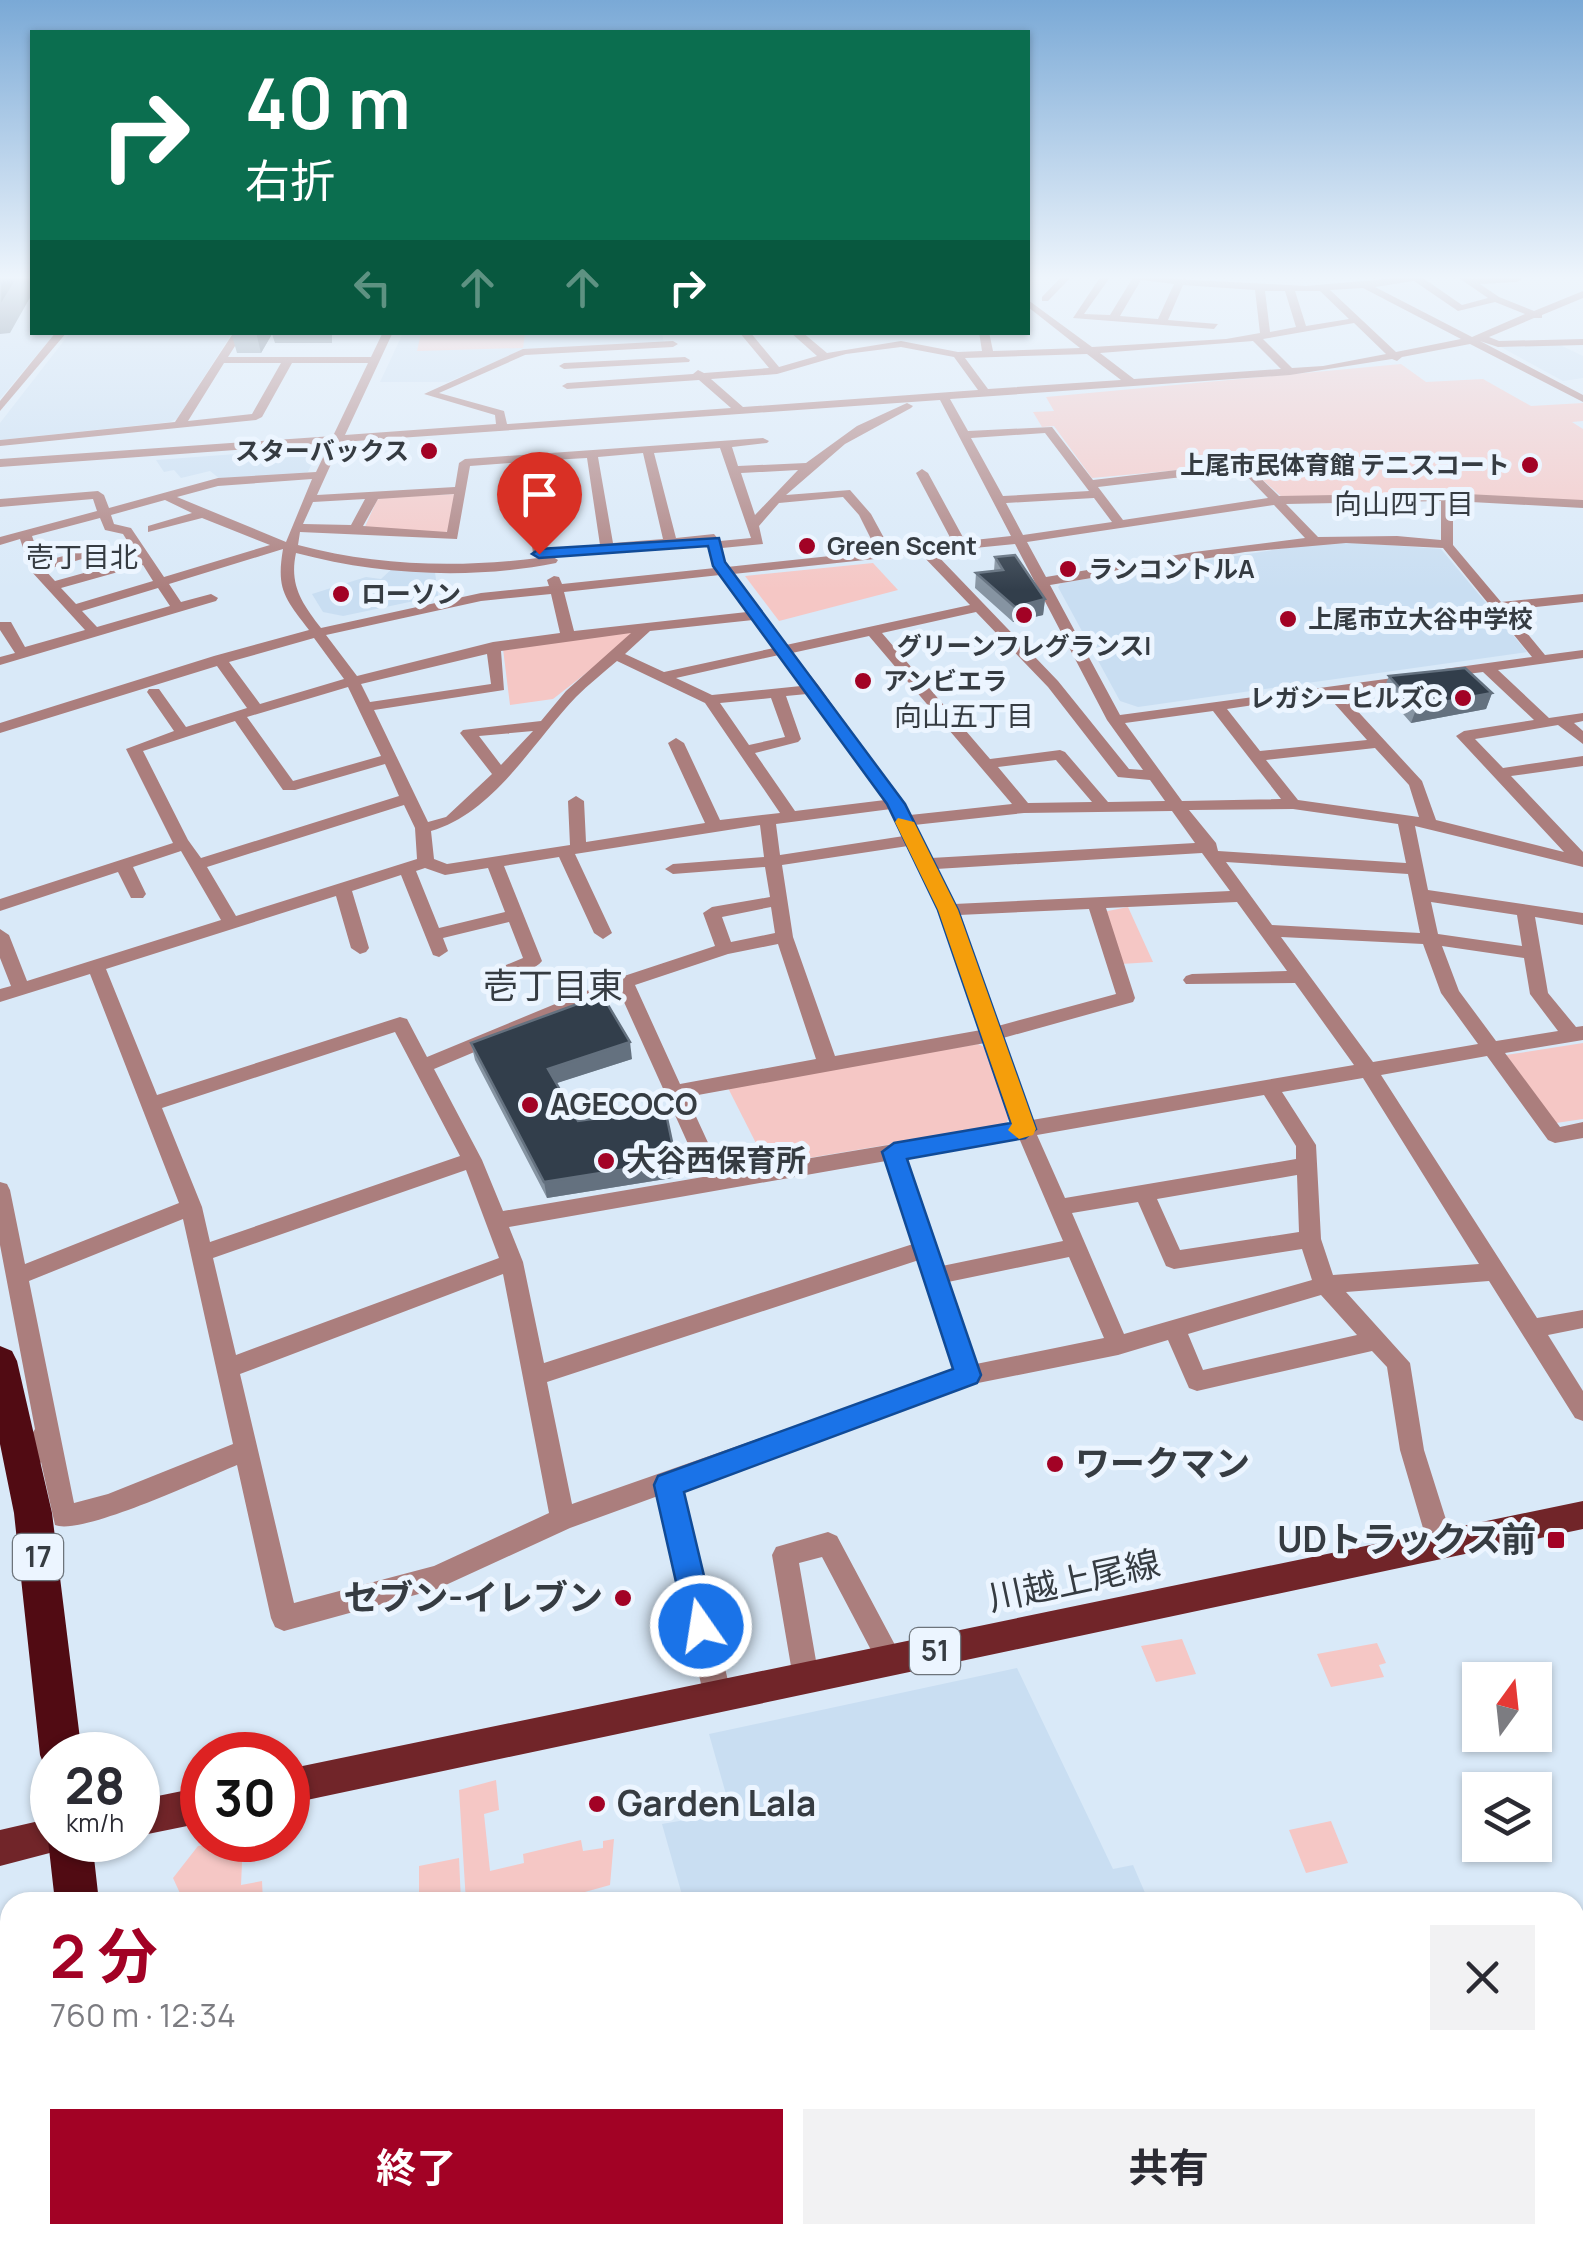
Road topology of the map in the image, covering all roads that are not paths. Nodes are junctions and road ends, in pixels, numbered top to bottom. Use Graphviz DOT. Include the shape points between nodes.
graph roads {
  1 [pos="22,381"];
  2 [pos="208,381"];
  3 [pos="276,381"];
  4 [pos="365,381"];
  5 [pos="458,381"];
  6 [pos="566,381"];
  7 [pos="647,381"];
  8 [pos="706,381"];
  9 [pos="976,381"];
  10 [pos="1128,381"];
  11 [pos="1177,381"];
  12 [pos="1550,381"];
  13 [pos="1133,384"];
  14 [pos="567,386"];
  15 [pos="986,394"];
  16 [pos="944,397"];
  17 [pos="906,400"];
  18 [pos="1583,400"];
  19 [pos="0,408"];
  20 [pos="741,412"];
  21 [pos="678,416"];
  22 [pos="573,423"];
  23 [pos="179,425"];
  24 [pos="502,428"];
  25 [pos="966,435"];
  26 [pos="337,439"];
  27 [pos="763,441"];
  28 [pos="0,443"];
  29 [pos="725,444"];
  30 [pos="687,447"];
  31 [pos="648,450"];
  32 [pos="592,454"];
  33 [pos="528,458"];
  34 [pos="0,463"];
  35 [pos="804,466"];
  36 [pos="733,470"];
  37 [pos="320,474"];
  38 [pos="922,474"];
  39 [pos="76,478"];
  40 [pos="1093,489"];
  41 [pos="461,490"];
  42 [pos="374,496"];
  43 [pos="168,497"];
  44 [pos="1448,497"];
  45 [pos="308,500"];
  46 [pos="774,500"];
  47 [pos="1002,500"];
  48 [pos="1279,500"];
  49 [pos="0,502"];
  50 [pos="1583,504"];
  51 [pos="204,513"];
  52 [pos="102,514"];
  53 [pos="753,524"];
  54 [pos="1120,524"];
  55 [pos="295,528"];
  56 [pos="152,529"];
  57 [pos="355,530"];
  58 [pos="25,535"];
  59 [pos="1022,539"];
  60 [pos="1314,540"];
  61 [pos="714,541"];
  62 [pos="0,542"];
  63 [pos="77,544"];
  64 [pos="671,544"];
  65 [pos="962,545"];
  66 [pos="286,546"];
  67 [pos="1448,546"];
  68 [pos="607,549"];
  69 [pos="924,549"];
  70 [pos="884,554"];
  71 [pos="550,557"];
  72 [pos="146,560"];
  73 [pos="36,568"];
  74 [pos="727,572"];
  75 [pos="1042,582"];
  76 [pos="161,584"];
  77 [pos="53,586"];
  78 [pos="556,589"];
  79 [pos="211,598"];
  80 [pos="1583,598"];
  81 [pos="980,607"];
  82 [pos="1496,607"];
  83 [pos="74,608"];
  84 [pos="178,608"];
  85 [pos="758,615"];
  86 [pos="0,626"];
  87 [pos="646,628"];
  88 [pos="871,630"];
  89 [pos="314,631"];
  90 [pos="94,632"];
  91 [pos="568,636"];
  92 [pos="493,646"];
  93 [pos="785,651"];
  94 [pos="22,652"];
  95 [pos="1583,654"];
  96 [pos="616,656"];
  97 [pos="219,659"];
  98 [pos="1541,659"];
  99 [pos="0,662"];
  100 [pos="201,664"];
  101 [pos="1486,667"];
  102 [pos="662,676"];
  103 [pos="351,678"];
  104 [pos="814,689"];
  105 [pos="1328,689"];
  106 [pos="154,692"];
  107 [pos="777,693"];
  108 [pos="710,700"];
  109 [pos="1216,705"];
  110 [pos="366,707"];
  111 [pos="256,709"];
  112 [pos="238,715"];
  113 [pos="0,716"];
  114 [pos="1583,717"];
  115 [pos="1115,720"];
  116 [pos="1553,721"];
  117 [pos="542,725"];
  118 [pos="0,728"];
  119 [pos="183,732"];
  120 [pos="1583,739"];
  121 [pos="0,740"];
  122 [pos="676,743"];
  123 [pos="1378,743"];
  124 [pos="745,751"];
  125 [pos="1256,756"];
  126 [pos="386,759"];
  127 [pos="1583,760"];
  128 [pos="987,764"];
  129 [pos="1499,773"];
  130 [pos="501,775"];
  131 [pos="1152,775"];
  132 [pos="408,798"];
  133 [pos="576,801"];
  134 [pos="1293,804"];
  135 [pos="1024,808"];
  136 [pos="1106,808"];
  137 [pos="1178,808"];
  138 [pos="791,817"];
  139 [pos="1405,819"];
  140 [pos="766,820"];
  141 [pos="904,822"];
  142 [pos="1429,824"];
  143 [pos="715,826"];
  144 [pos="423,828"];
  145 [pos="182,845"];
  146 [pos="571,848"];
  147 [pos="1214,852"];
  148 [pos="1580,855"];
  149 [pos="776,861"];
  150 [pos="494,862"];
  151 [pos="124,864"];
  152 [pos="925,864"];
  153 [pos="197,865"];
  154 [pos="416,865"];
  155 [pos="673,869"];
  156 [pos="1417,870"];
  157 [pos="342,886"];
  158 [pos="137,894"];
  159 [pos="1422,894"];
  160 [pos="1244,896"];
  161 [pos="781,900"];
  162 [pos="1096,903"];
  163 [pos="0,904"];
  164 [pos="948,910"];
  165 [pos="1524,910"];
  166 [pos="514,915"];
  167 [pos="1583,920"];
  168 [pos="230,922"];
  169 [pos="1267,930"];
  170 [pos="603,933"];
  171 [pos="0,934"];
  172 [pos="784,937"];
  173 [pos="1430,938"];
  174 [pos="360,948"];
  175 [pos="724,950"];
  176 [pos="1532,953"];
  177 [pos="96,966"];
  178 [pos="512,969"];
  179 [pos="1301,977"];
  180 [pos="1192,980"];
  181 [pos="624,982"];
  182 [pos="22,989"];
  183 [pos="0,996"];
  184 [pos="1578,1034"];
  185 [pos="991,1036"];
  186 [pos="1489,1049"];
  187 [pos="828,1065"];
  188 [pos="423,1066"];
  189 [pos="1367,1069"];
  190 [pos="1269,1087"];
  191 [pos="674,1092"];
  192 [pos="152,1104"];
  193 [pos="1025,1129"];
  194 [pos="1583,1130"];
  195 [pos="894,1152"];
  196 [pos="472,1160"];
  197 [pos="1308,1165"];
  198 [pos="715,1180"];
  199 [pos="0,1190"];
  200 [pos="1144,1193"];
  201 [pos="191,1206"];
  202 [pos="1061,1208"];
  203 [pos="498,1220"];
  204 [pos="1310,1239"];
  205 [pos="1078,1247"];
  206 [pos="926,1248"];
  207 [pos="202,1253"];
  208 [pos="512,1262"];
  209 [pos="1495,1272"];
  210 [pos="18,1276"];
  211 [pos="935,1276"];
  212 [pos="1325,1285"];
  213 [pos="1583,1320"];
  214 [pos="1531,1328"];
  215 [pos="1174,1329"];
  216 [pos="1376,1340"];
  217 [pos="1118,1346"];
  218 [pos="0,1361"];
  219 [pos="226,1368"];
  220 [pos="968,1375"];
  221 [pos="535,1376"];
  222 [pos="1583,1411"];
  223 [pos="47,1431"];
  224 [pos="244,1451"];
  225 [pos="24,1470"];
  226 [pos="668,1485"];
  227 [pos="1583,1515"];
  228 [pos="563,1519"];
  229 [pos="1441,1545"];
  230 [pos="890,1660"];
  231 [pos="806,1678"];
  232 [pos="718,1697"];
  233 [pos="57,1732"];
  234 [pos="310,1782"];
  235 [pos="30,1841"];
  236 [pos="0,1848"];
  237 [pos="72,1862"];
  238 [pos="76,1892"];
  1 -- 19 [label="street"];
  2 -- 23 [label="street"];
  3 -- 23 [label="street" via="256,417"];
  4 -- 26 [label="street"];
  5 -- 24 [label="street" via="428,394 500,413"];
  6 -- 14 [label="street"];
  7 -- 14 [label="street"];
  8 -- 20 [label="street"];
  9 -- 15 [label="street"];
  10 -- 13 [label="street"];
  11 -- 13 [label="street"];
  12 -- 18 [label="street"];
  13 -- 15 [label="street"];
  14 -- 22 [label="street"];
  15 -- 16 [label="street"];
  16 -- 17 [label="street"];
  16 -- 25 [label="street"];
  17 -- 20 [label="street"];
  17 -- 35 [label="street" via="908,406"];
  20 -- 21 [label="street"];
  21 -- 22 [label="street"];
  21 -- 30 [label="street"];
  22 -- 24 [label="street"];
  23 -- 28 [label="street"];
  24 -- 26 [label="street"];
  25 -- 40 [label="street" via="1048,429"];
  25 -- 47 [label="street"];
  26 -- 37 [label="street"];
  26 -- 39 [label="street"];
  27 -- 29 [label="street"];
  29 -- 30 [label="street"];
  29 -- 36 [label="street"];
  30 -- 31 [label="street"];
  31 -- 32 [label="street"];
  31 -- 64 [label="street"];
  32 -- 33 [label="street"];
  32 -- 68 [label="street"];
  33 -- 41 [label="street" via="465,463"];
  33 -- 71 [label="street" via="539,554"];
  34 -- 39 [label="street"];
  35 -- 36 [label="street"];
  35 -- 46 [label="street"];
  36 -- 53 [label="street"];
  37 -- 43 [label="street" via="218,482"];
  37 -- 45 [label="street"];
  38 -- 65 [label="street"];
  39 -- 49 [label="street"];
  39 -- 52 [label="street" via="98,496"];
  40 -- 47 [label="street"];
  40 -- 48 [label="street" via="1244,466"];
  40 -- 54 [label="street"];
  41 -- 42 [label="street"];
  41 -- 57 [label="street" via="453,536"];
  42 -- 45 [label="street"];
  42 -- 57 [label="street"];
  43 -- 51 [label="street"];
  43 -- 52 [label="street"];
  44 -- 48 [label="street"];
  44 -- 50 [label="street"];
  44 -- 67 [label="street"];
  45 -- 55 [label="street"];
  46 -- 53 [label="street"];
  46 -- 70 [label="street" via="846,493"];
  47 -- 59 [label="street"];
  48 -- 54 [label="street"];
  48 -- 60 [label="street"];
  51 -- 56 [label="street"];
  51 -- 66 [label="street"];
  52 -- 58 [label="street"];
  52 -- 72 [label="street" via="110,527 127,531"];
  53 -- 61 [label="street" via="758,541"];
  54 -- 59 [label="street"];
  55 -- 57 [label="street"];
  55 -- 66 [label="street"];
  58 -- 62 [label="street"];
  58 -- 73 [label="street"];
  59 -- 65 [label="street"];
  59 -- 75 [label="street"];
  60 -- 67 [label="street" via="1397,537"];
  60 -- 75 [label="street"];
  61 -- 64 [label="street"];
  61 -- 74 [label="street"];
  63 -- 73 [label="street" via="77,556"];
  64 -- 68 [label="street"];
  65 -- 69 [label="street"];
  66 -- 71 [label="street" via="429,569 479,571"];
  66 -- 76 [label="street"];
  66 -- 89 [label="street" via="292,598"];
  67 -- 82 [label="street"];
  68 -- 71 [label="street"];
  69 -- 70 [label="street"];
  69 -- 81 [label="street"];
  70 -- 74 [label="street"];
  71 -- 78 [label="street"];
  72 -- 76 [label="street"];
  72 -- 77 [label="street"];
  73 -- 77 [label="street"];
  74 -- 78 [label="street"];
  74 -- 85 [label="street"];
  75 -- 115 [label="street"];
  76 -- 83 [label="street"];
  76 -- 84 [label="street"];
  77 -- 83 [label="street"];
  78 -- 89 [label="street" via="480,597"];
  78 -- 91 [label="street"];
  79 -- 84 [label="street"];
  80 -- 82 [label="street"];
  81 -- 88 [label="street"];
  81 -- 131 [label="street" via="1124,774"];
  82 -- 98 [label="street"];
  83 -- 90 [label="street"];
  84 -- 90 [label="street"];
  85 -- 87 [label="street"];
  85 -- 93 [label="street"];
  86 -- 94 [label="street" via="6,625"];
  87 -- 91 [label="street"];
  87 -- 96 [label="street"];
  88 -- 93 [label="street"];
  88 -- 128 [label="street"];
  89 -- 97 [label="street"];
  89 -- 103 [label="street"];
  90 -- 94 [label="street"];
  91 -- 92 [label="street"];
  92 -- 103 [label="street"];
  92 -- 110 [label="street" via="499,688"];
  93 -- 102 [label="street"];
  93 -- 104 [label="street"];
  94 -- 99 [label="street"];
  95 -- 98 [label="street"];
  96 -- 102 [label="street"];
  96 -- 117 [label="street"];
  97 -- 100 [label="street"];
  97 -- 111 [label="street"];
  98 -- 101 [label="street"];
  100 -- 106 [label="street" via="203,674"];
  100 -- 113 [label="street" via="170,662"];
  100 -- 118 [label="street"];
  101 -- 105 [label="street"];
  101 -- 116 [label="street"];
  102 -- 108 [label="street"];
  103 -- 110 [label="street"];
  103 -- 111 [label="street"];
  104 -- 107 [label="street"];
  104 -- 141 [label="street"];
  105 -- 109 [label="street"];
  105 -- 123 [label="street"];
  106 -- 119 [label="street"];
  106 -- 121 [label="street"];
  107 -- 108 [label="street"];
  107 -- 124 [label="street" via="793,739"];
  108 -- 124 [label="street"];
  109 -- 115 [label="street"];
  109 -- 125 [label="street"];
  110 -- 126 [label="street"];
  111 -- 112 [label="street"];
  112 -- 119 [label="street"];
  112 -- 126 [label="street" via="289,788"];
  114 -- 116 [label="street"];
  115 -- 131 [label="street"];
  116 -- 120 [label="street"];
  116 -- 129 [label="street" via="1464,736"];
  117 -- 130 [label="street"];
  117 -- 130 [label="street" via="468,733"];
  119 -- 145 [label="street" via="134,748"];
  122 -- 143 [label="street"];
  123 -- 125 [label="street"];
  123 -- 142 [label="street" via="1416,784"];
  124 -- 138 [label="street"];
  125 -- 134 [label="street"];
  126 -- 132 [label="street"];
  127 -- 129 [label="street"];
  128 -- 135 [label="street"];
  128 -- 136 [label="street" via="1060,755"];
  129 -- 148 [label="street"];
  130 -- 144 [label="street" via="452,820"];
  131 -- 137 [label="street"];
  132 -- 144 [label="street"];
  132 -- 153 [label="street"];
  133 -- 146 [label="street"];
  134 -- 137 [label="street"];
  134 -- 139 [label="street"];
  135 -- 136 [label="street"];
  135 -- 141 [label="street"];
  136 -- 137 [label="street"];
  137 -- 147 [label="street"];
  138 -- 140 [label="street"];
  138 -- 141 [label="street"];
  139 -- 142 [label="street"];
  139 -- 156 [label="street"];
  140 -- 143 [label="street"];
  140 -- 149 [label="street"];
  141 -- 149 [label="street"];
  141 -- 152 [label="street"];
  142 -- 148 [label="street"];
  143 -- 146 [label="street"];
  144 -- 154 [label="street"];
  145 -- 151 [label="street"];
  145 -- 153 [label="street"];
  146 -- 150 [label="street"];
  146 -- 170 [label="street"];
  147 -- 152 [label="street"];
  147 -- 156 [label="street"];
  147 -- 160 [label="street"];
  149 -- 155 [label="street"];
  149 -- 161 [label="street"];
  150 -- 154 [label="street" via="444,870"];
  150 -- 166 [label="street"];
  151 -- 158 [label="street"];
  151 -- 163 [label="street"];
  152 -- 164 [label="street"];
  153 -- 168 [label="street"];
  154 -- 157 [label="street"];
  154 -- 166 [label="street" via="436,943"];
  156 -- 159 [label="street"];
  157 -- 168 [label="street"];
  157 -- 174 [label="street"];
  159 -- 165 [label="street"];
  159 -- 173 [label="street"];
  160 -- 162 [label="street"];
  160 -- 169 [label="street"];
  161 -- 172 [label="street"];
  161 -- 175 [label="street" via="712,913"];
  162 -- 164 [label="street"];
  162 -- 185 [label="street" via="1126,998"];
  164 -- 185 [label="street"];
  165 -- 167 [label="street"];
  165 -- 176 [label="street"];
  166 -- 178 [label="street" via="534,960"];
  168 -- 177 [label="street"];
  169 -- 173 [label="street"];
  169 -- 179 [label="street"];
  171 -- 182 [label="street"];
  172 -- 175 [label="street"];
  172 -- 187 [label="street"];
  173 -- 176 [label="street"];
  173 -- 186 [label="street" via="1450,993"];
  175 -- 181 [label="street"];
  176 -- 184 [label="street" via="1539,994"];
  177 -- 182 [label="street"];
  177 -- 192 [label="street"];
  179 -- 180 [label="street"];
  179 -- 189 [label="street"];
  181 -- 188 [label="street"];
  181 -- 191 [label="street"];
  182 -- 183 [label="street"];
  184 -- 186 [label="street"];
  185 -- 187 [label="street"];
  185 -- 193 [label="street"];
  186 -- 189 [label="street"];
  186 -- 194 [label="street" via="1555,1135"];
  187 -- 191 [label="street"];
  188 -- 192 [label="street" via="400,1024"];
  188 -- 196 [label="street"];
  189 -- 190 [label="street"];
  189 -- 209 [label="street"];
  190 -- 193 [label="street"];
  190 -- 197 [label="street" via="1306,1146"];
  191 -- 198 [label="street"];
  192 -- 201 [label="street"];
  193 -- 195 [label="street"];
  193 -- 202 [label="street"];
  195 -- 198 [label="street"];
  195 -- 206 [label="street"];
  196 -- 203 [label="street"];
  196 -- 207 [label="street"];
  197 -- 200 [label="street"];
  197 -- 204 [label="street"];
  198 -- 203 [label="street"];
  199 -- 210 [label="street"];
  200 -- 202 [label="street"];
  200 -- 204 [label="street" via="1174,1260"];
  201 -- 207 [label="street"];
  201 -- 210 [label="street"];
  202 -- 205 [label="street"];
  203 -- 208 [label="street"];
  204 -- 212 [label="street"];
  205 -- 211 [label="street"];
  205 -- 217 [label="street"];
  206 -- 211 [label="street"];
  206 -- 221 [label="street"];
  207 -- 219 [label="street"];
  208 -- 219 [label="street"];
  208 -- 221 [label="street"];
  209 -- 212 [label="street"];
  209 -- 214 [label="street"];
  210 -- 223 [label="street"];
  211 -- 220 [label="street"];
  212 -- 215 [label="street"];
  212 -- 216 [label="street"];
  213 -- 214 [label="street"];
  214 -- 222 [label="street"];
  215 -- 216 [label="street" via="1197,1382"];
  215 -- 217 [label="street"];
  216 -- 229 [label="street" via="1398,1363 1412,1450"];
  217 -- 220 [label="street"];
  218 -- 225 [label="highway, 17"];
  219 -- 224 [label="street"];
  220 -- 226 [label="street"];
  221 -- 228 [label="street"];
  223 -- 224 [label="street" via="64,1518"];
  223 -- 225 [label="street"];
  224 -- 228 [label="street" via="284,1618 437,1578"];
  225 -- 233 [label="highway, 17"];
  226 -- 228 [label="street"];
  226 -- 232 [label="street"];
  227 -- 229 [label="main road, 川越上尾線 / 51"];
  229 -- 230 [label="main road, 川越上尾線 / 51"];
  230 -- 231 [label="main road, 川越上尾線 / 51"];
  230 -- 231 [label="street" via="828,1544 785,1555"];
  231 -- 232 [label="main road, 川越上尾線 / 51"];
  232 -- 234 [label="main road, 川越上尾線 / 51"];
  235 -- 236 [label="main road"];
  237 -- 238 [label="highway"];
}
